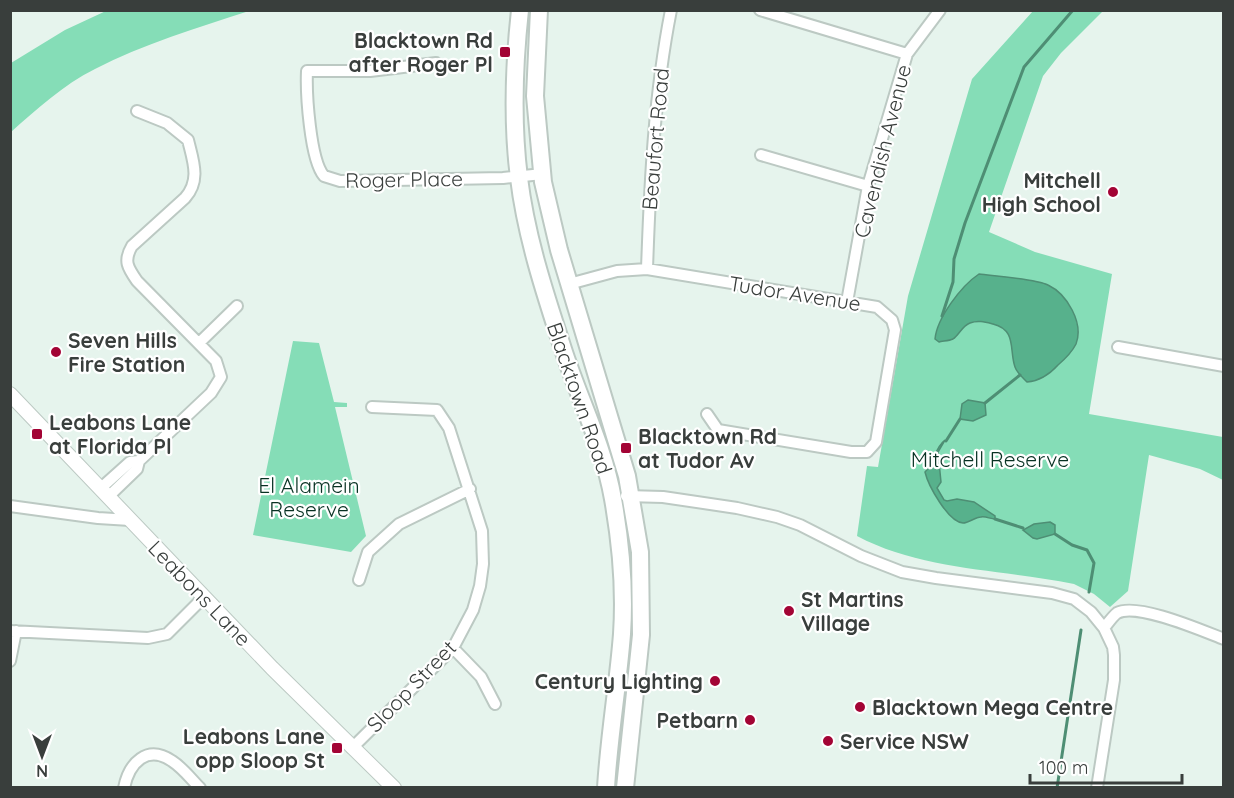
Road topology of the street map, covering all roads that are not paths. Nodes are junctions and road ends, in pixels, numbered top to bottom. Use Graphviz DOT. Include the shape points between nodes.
graph roads {
  1 [pos="520,10"];
  2 [pos="539,10"];
  3 [pos="670,10"];
  4 [pos="759,10"];
  5 [pos="940,10"];
  6 [pos="906,54"];
  7 [pos="436,63"];
  8 [pos="137,111"];
  9 [pos="761,155"];
  10 [pos="543,174"];
  11 [pos="519,177"];
  12 [pos="868,186"];
  13 [pos="646,269"];
  14 [pos="569,284"];
  15 [pos="847,302"];
  16 [pos="237,306"];
  17 [pos="199,343"];
  18 [pos="1118,347"];
  19 [pos="1224,366"];
  20 [pos="12,398"];
  21 [pos="372,407"];
  22 [pos="707,414"];
  23 [pos="470,489"];
  24 [pos="105,492"];
  25 [pos="613,496"];
  26 [pos="631,496"];
  27 [pos="10,506"];
  28 [pos="130,520"];
  29 [pos="359,580"];
  30 [pos="204,597"];
  31 [pos="1104,628"];
  32 [pos="13,631"];
  33 [pos="1224,639"];
  34 [pos="453,648"];
  35 [pos="10,661"];
  36 [pos="495,704"];
  37 [pos="352,748"];
  38 [pos="124,788"];
  39 [pos="201,788"];
  40 [pos="394,788"];
  41 [pos="606,788"];
  42 [pos="625,788"];
  43 [pos="1097,788"];
  1 -- 11 [label="main road, Blacktown Road" via="515,87"];
  2 -- 10 [label="main road, Blacktown Road" via="535,96"];
  3 -- 13 [label="street, Beaufort Road" via="653,135"];
  4 -- 6 [label="street"];
  5 -- 6 [label="street, Cavendish Avenue"];
  6 -- 12 [label="street, Cavendish Avenue"];
  7 -- 11 [label="street, Roger Place" via="370,71 307,71 315,162 319,170 339,181"];
  8 -- 17 [label="street" via="167,123 188,140 195,181 192,191 132,246 126,255 127,267"];
  9 -- 12 [label="street"];
  10 -- 11 [label="street, Roger Place"];
  10 -- 14 [label="main road, Blacktown Road"];
  11 -- 25 [label="main road, Blacktown Road" via="552,315"];
  12 -- 15 [label="street, Cavendish Avenue"];
  13 -- 14 [label="street, Tudor Avenue" via="617,271"];
  13 -- 15 [label="street, Tudor Avenue"];
  14 -- 26 [label="main road, Blacktown Road"];
  15 -- 22 [label="street, Tudor Avenue" via="877,307 892,320 895,330 876,442 867,452 718,430"];
  16 -- 17 [label="street"];
  17 -- 24 [label="street" via="216,361 221,377 211,393 139,461 130,462"];
  18 -- 19 [label="street"];
  20 -- 24 [label="street, Leabons Lane"];
  21 -- 23 [label="street, Sloop Street" via="437,410 449,428"];
  23 -- 29 [label="street" via="399,524 368,552"];
  23 -- 34 [label="street, Sloop Street" via="482,531 483,564 472,610"];
  24 -- 28 [label="street, Leabons Lane"];
  25 -- 26 [label="street"];
  25 -- 41 [label="main road, Blacktown Road" via="623,605"];
  26 -- 31 [label="street" via="663,497 777,517 879,564 914,574 1061,595 1081,604"];
  26 -- 42 [label="main road, Blacktown Road" via="640,552 641,635"];
  27 -- 28 [label="street"];
  28 -- 30 [label="street, Leabons Lane"];
  30 -- 32 [label="street" via="167,634 148,638"];
  30 -- 37 [label="street, Leabons Lane"];
  31 -- 33 [label="street" via="1118,613 1133,611 1168,618"];
  31 -- 43 [label="street" via="1113,647 1115,664"];
  32 -- 35 [label="street"];
  34 -- 36 [label="street" via="481,677"];
  34 -- 37 [label="street, Sloop Street"];
  37 -- 40 [label="street, Leabons Lane"];
  38 -- 39 [label="street" via="135,762 152,755 172,761"];
}
